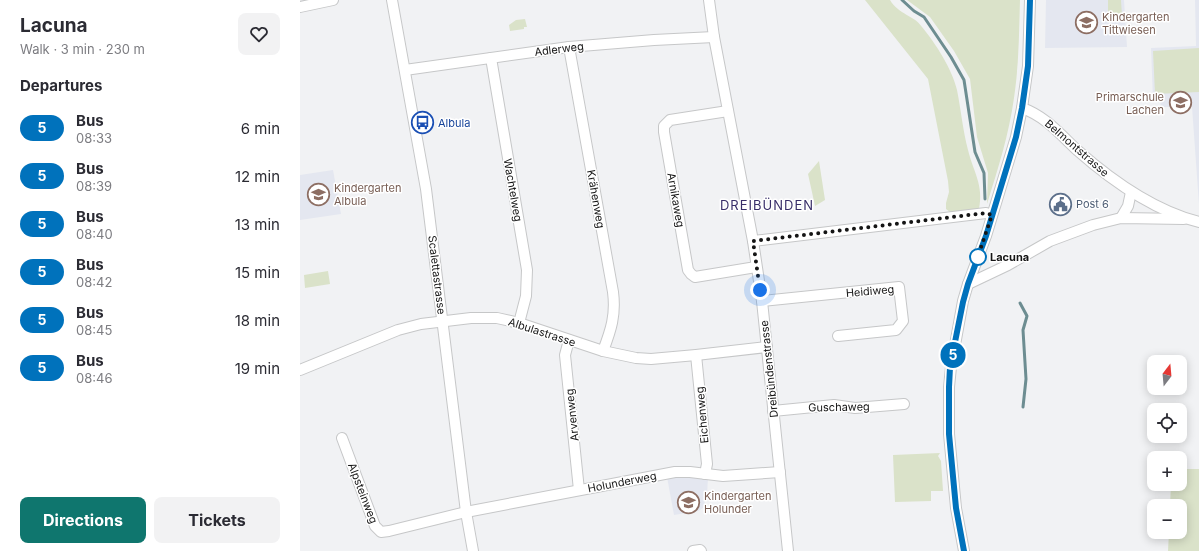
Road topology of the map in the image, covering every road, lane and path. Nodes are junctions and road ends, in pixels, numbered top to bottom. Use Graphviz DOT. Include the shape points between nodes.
graph roads {
  1 [pos="333,0"];
  2 [pos="392,0"];
  3 [pos="709,0"];
  4 [pos="1030,0"];
  5 [pos="300,8"];
  6 [pos="714,36"];
  7 [pos="569,47"];
  8 [pos="491,58"];
  9 [pos="405,70"];
  10 [pos="1022,108"];
  11 [pos="728,111"];
  12 [pos="1131,192"];
  13 [pos="992,215"];
  14 [pos="1121,218"];
  15 [pos="1184,219"];
  16 [pos="1199,222"];
  17 [pos="753,241"];
  18 [pos="756,267"];
  19 [pos="968,284"];
  20 [pos="762,301"];
  21 [pos="442,321"];
  22 [pos="519,322"];
  23 [pos="838,336"];
  24 [pos="570,340"];
  25 [pos="767,347"];
  26 [pos="603,351"];
  27 [pos="696,355"];
  28 [pos="300,370"];
  29 [pos="904,404"];
  30 [pos="773,411"];
  31 [pos="342,438"];
  32 [pos="780,472"];
  33 [pos="705,474"];
  34 [pos="580,490"];
  35 [pos="466,512"];
  36 [pos="473,551"];
  37 [pos="693,551"];
  38 [pos="701,551"];
  39 [pos="788,551"];
  40 [pos="964,551"];
  1 -- 5 [label="street"];
  2 -- 9 [label="street, Scalettastrasse"];
  3 -- 6 [label="street, Dreibündenstrasse"];
  4 -- 10 [label="street" via="1028,66"];
  6 -- 7 [label="street, Adlerweg"];
  6 -- 11 [label="street, Dreibündenstrasse"];
  7 -- 8 [label="street, Adlerweg"];
  7 -- 26 [label="street, Krähenweg" via="615,306 613,322"];
  8 -- 9 [label="street, Adlerweg"];
  8 -- 22 [label="street, Wachtelweg" via="527,270 526,296"];
  9 -- 21 [label="street, Scalettastrasse" via="426,189"];
  10 -- 12 [label="street, Belmontstrasse" via="1040,116 1093,163"];
  10 -- 13 [label="street" via="1016,137"];
  11 -- 17 [label="street, Dreibündenstrasse"];
  11 -- 18 [label="street, Arnikaweg" via="670,120 664,126 688,270 695,277"];
  12 -- 14 [label="street" via="1128,206"];
  12 -- 15 [label="street, Belmontstrasse"];
  13 -- 17 [label="street" via="986,213"];
  13 -- 19 [label="street"];
  14 -- 15 [label="street, Belmontstrasse"];
  14 -- 19 [label="street, Belmontstrasse" via="1050,241"];
  15 -- 16 [label="street, Belmontstrasse"];
  17 -- 18 [label="street, Dreibündenstrasse"];
  18 -- 20 [label="street, Dreibündenstrasse"];
  19 -- 40 [label="street" via="950,367 949,387 951,459"];
  20 -- 23 [label="street, Heidiweg" via="899,287 902,321 896,330"];
  20 -- 25 [label="street, Dreibündenstrasse"];
  21 -- 22 [label="street, Albulastrasse" via="483,317"];
  21 -- 28 [label="street, Albulastrasse" via="385,334"];
  21 -- 35 [label="street, Scalettastrasse"];
  22 -- 24 [label="street, Albulastrasse"];
  24 -- 26 [label="street, Albulastrasse"];
  24 -- 34 [label="street, Arvenweg" via="565,355"];
  25 -- 27 [label="street, Albulastrasse"];
  25 -- 30 [label="street, Dreibündenstrasse"];
  26 -- 27 [label="street, Albulastrasse" via="651,359"];
  27 -- 33 [label="street, Eichenweg" via="707,464"];
  29 -- 30 [label="street, Guschaweg" via="855,408 834,405"];
  30 -- 32 [label="street, Dreibündenstrasse"];
  31 -- 35 [label="street, Alpsteinweg" via="375,526 381,532"];
  32 -- 33 [label="street, Holunderweg" via="736,476"];
  32 -- 39 [label="street, Dreibündenstrasse"];
  33 -- 34 [label="street, Holunderweg" via="674,472"];
  34 -- 35 [label="street, Holunderweg"];
  35 -- 36 [label="street, Scalettastrasse"];
  37 -- 38 [label="street"];
}
